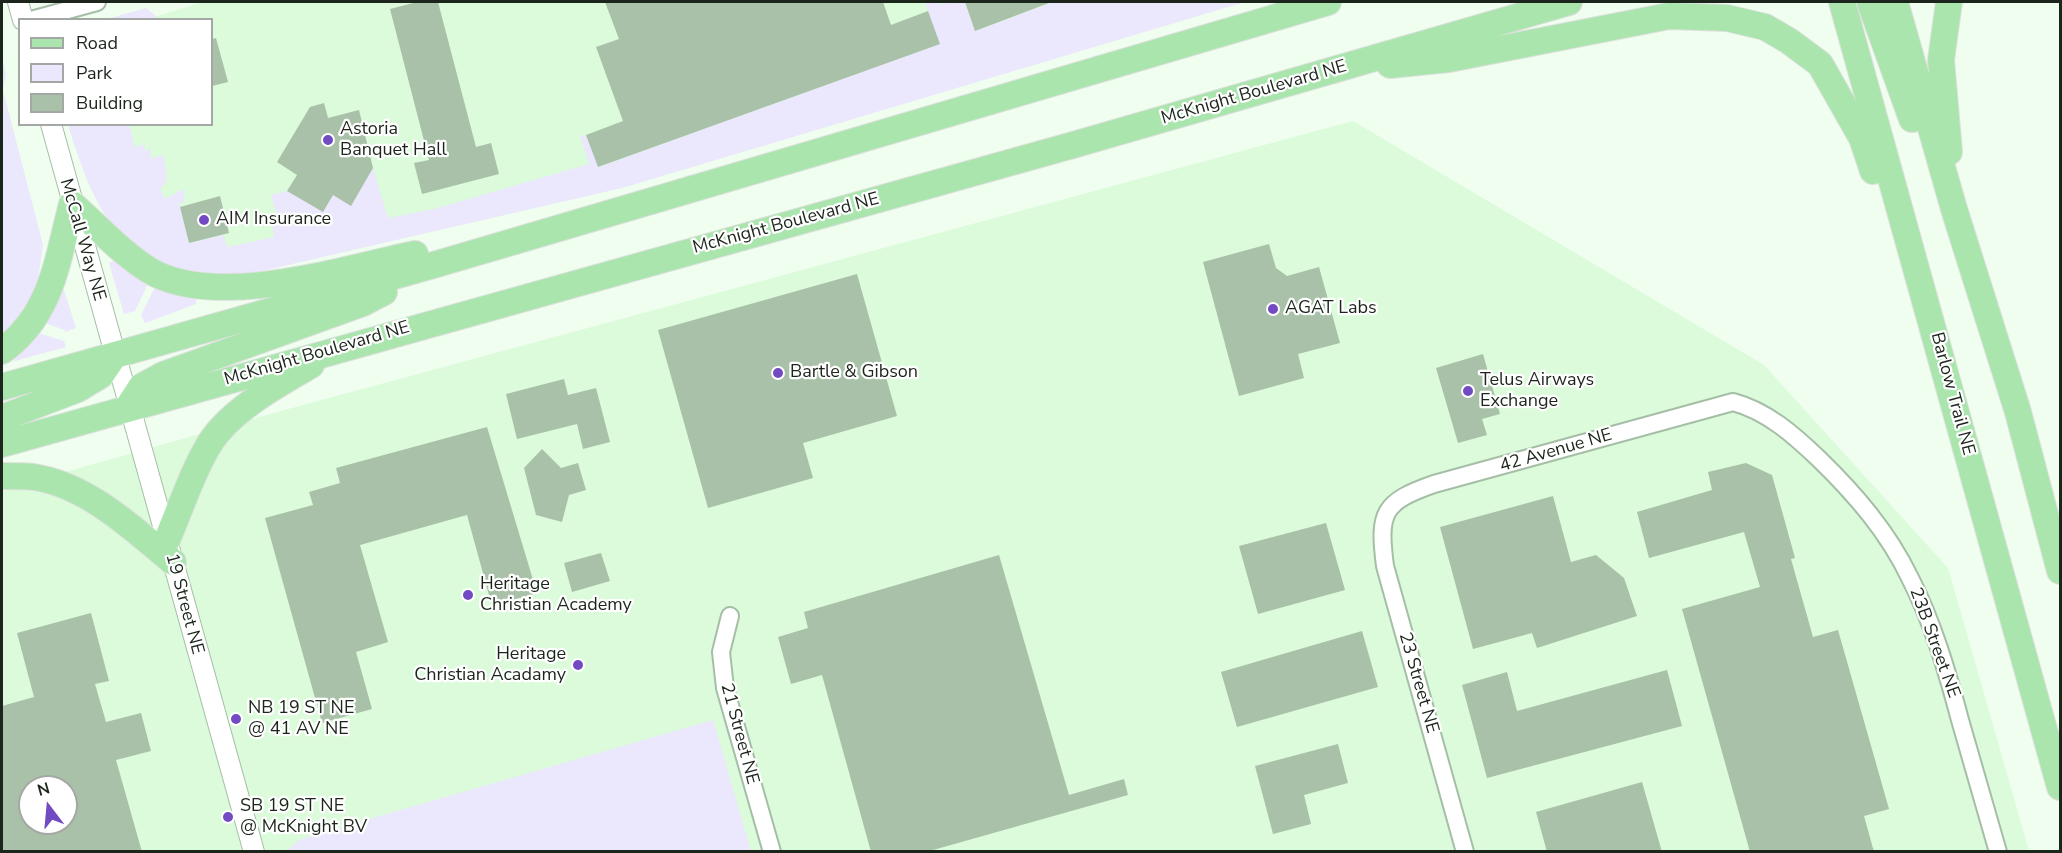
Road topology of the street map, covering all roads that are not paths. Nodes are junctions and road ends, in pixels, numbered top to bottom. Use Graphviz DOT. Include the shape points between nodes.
graph roads {
  1 [pos="18,2"];
  2 [pos="97,2"];
  3 [pos="1328,2"];
  4 [pos="1542,2"];
  5 [pos="1569,2"];
  6 [pos="1842,2"];
  7 [pos="1870,2"];
  8 [pos="1895,2"];
  9 [pos="1949,2"];
  10 [pos="22,18"];
  11 [pos="37,18"];
  12 [pos="1476,27"];
  13 [pos="1339,69"];
  14 [pos="52,126"];
  15 [pos="72,204"];
  16 [pos="1954,209"];
  17 [pos="519,239"];
  18 [pos="437,264"];
  19 [pos="1930,313"];
  20 [pos="340,348"];
  21 [pos="2,351"];
  22 [pos="115,356"];
  23 [pos="2,387"];
  24 [pos="1732,402"];
  25 [pos="128,407"];
  26 [pos="2,418"];
  27 [pos="2,444"];
  28 [pos="2,476"];
  29 [pos="1386,513"];
  30 [pos="170,551"];
  31 [pos="2061,571"];
  32 [pos="730,616"];
  33 [pos="2061,788"];
  34 [pos="254,852"];
  35 [pos="772,852"];
  36 [pos="1465,852"];
  37 [pos="1998,852"];
  1 -- 10 [label="street"];
  2 -- 11 [label="street"];
  3 -- 17 [label="main road"];
  4 -- 12 [label="main road"];
  5 -- 12 [label="main road, McKnight Boulevard NE"];
  6 -- 19 [label="main road, Barlow Trail NE"];
  7 -- 16 [label="main road" via="1923,149"];
  8 -- 16 [label="main road"];
  9 -- 16 [label="main road" via="1941,60"];
  12 -- 13 [label="main road, McKnight Boulevard NE"];
  13 -- 19 [label="main road" via="1449,59 1669,16 1727,18 1765,27 1820,64 1862,138 1909,280"];
  13 -- 20 [label="main road, McKnight Boulevard NE"];
  14 -- 15 [label="street, McCall Way NE"];
  15 -- 17 [label="main road" via="141,265 173,280 208,288 238,288 296,279 430,251"];
  15 -- 21 [label="main road" via="42,307 32,324"];
  15 -- 22 [label="street, McCall Way NE"];
  16 -- 31 [label="main road" via="2018,412"];
  17 -- 18 [label="main road"];
  18 -- 22 [label="main road"];
  18 -- 25 [label="main road" via="363,303 163,375 141,387"];
  19 -- 33 [label="main road, Barlow Trail NE"];
  20 -- 25 [label="main road, McKnight Boulevard NE"];
  20 -- 30 [label="main road" via="261,395 217,432 205,453"];
  22 -- 23 [label="main road"];
  22 -- 25 [label="street, 19 Street NE"];
  22 -- 26 [label="main road" via="101,375 78,389"];
  24 -- 29 [label="street, 42 Avenue NE" via="1434,484 1403,495"];
  24 -- 37 [label="street, 23B Street NE" via="1763,413 1842,482 1870,513 1910,576 1938,644"];
  25 -- 27 [label="main road, McKnight Boulevard NE"];
  25 -- 30 [label="street, 19 Street NE"];
  28 -- 30 [label="main road" via="36,477 83,495"];
  29 -- 36 [label="street, 23 Street NE" via="1381,536 1385,566"];
  30 -- 34 [label="street, 19 Street NE"];
  32 -- 35 [label="street, 21 Street NE" via="721,652 725,688"];
}
